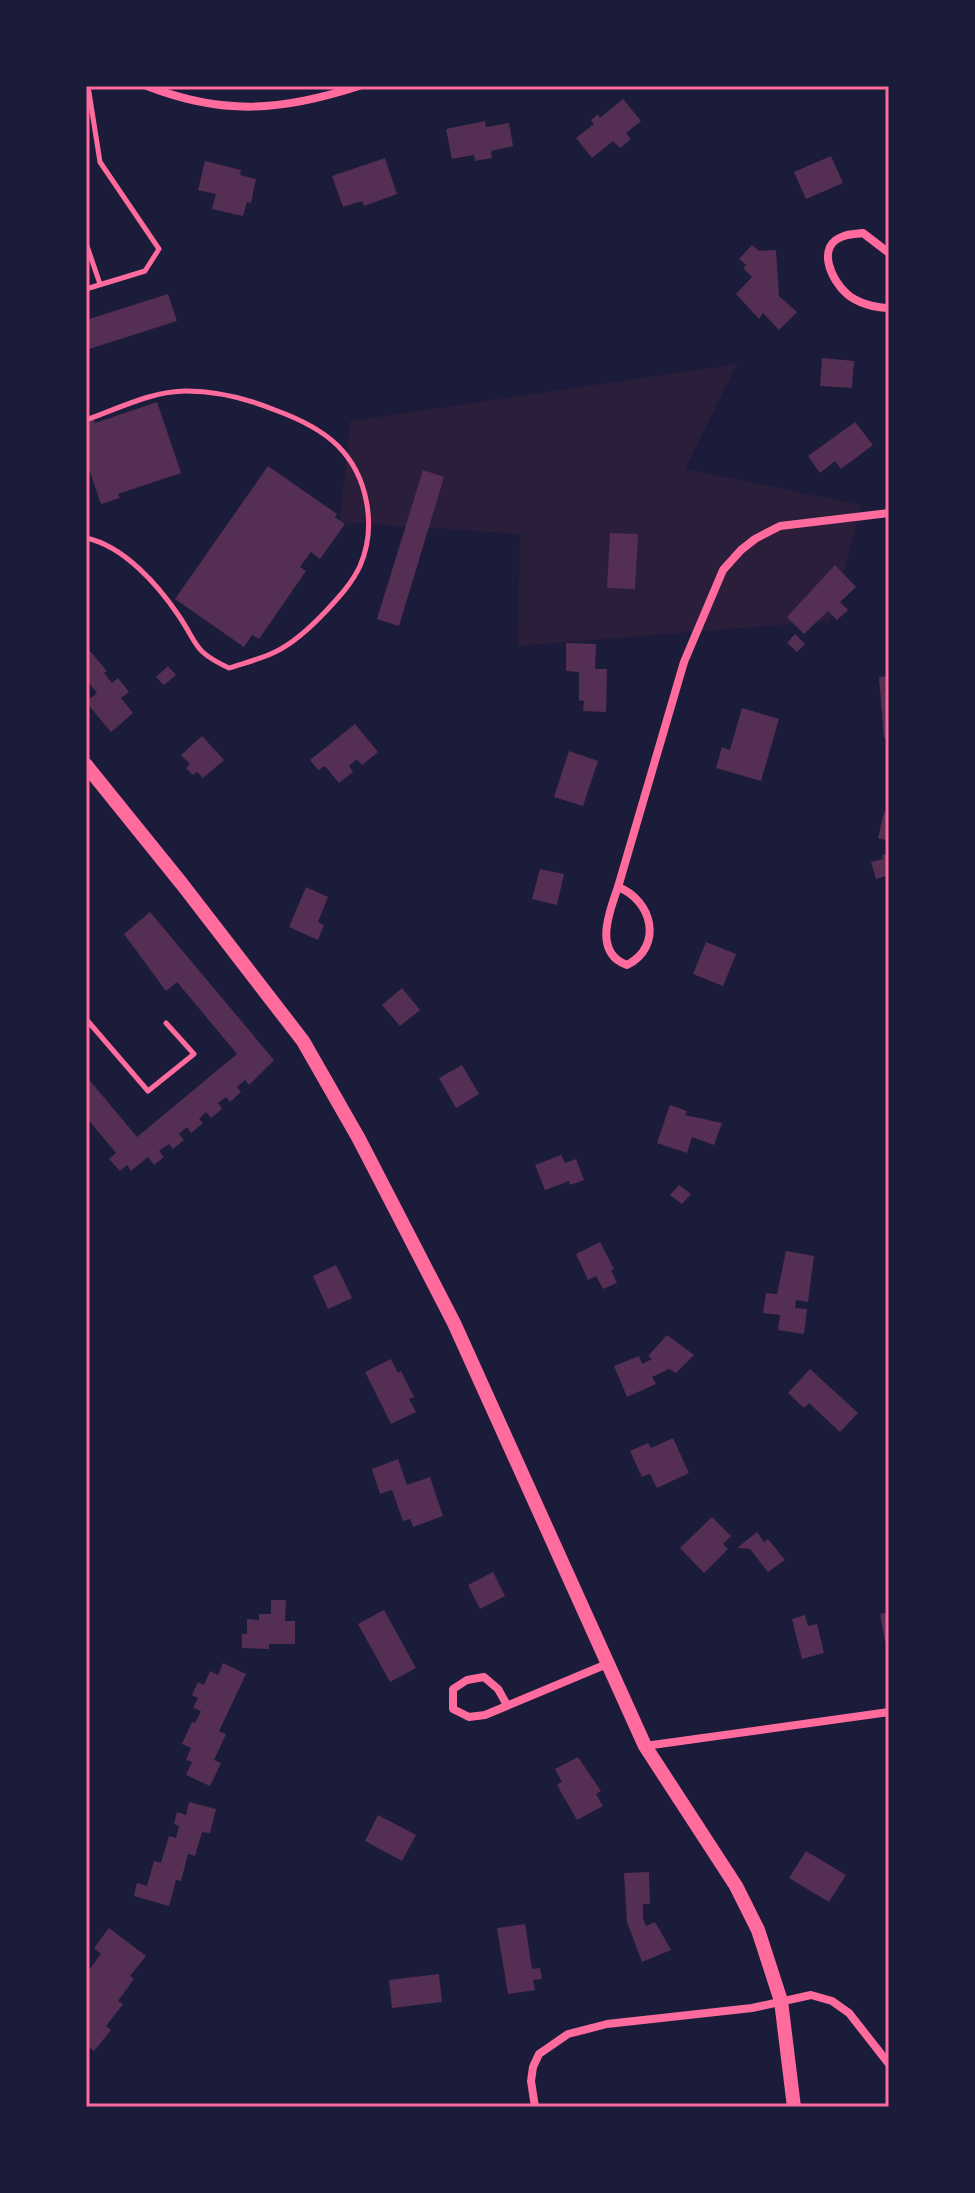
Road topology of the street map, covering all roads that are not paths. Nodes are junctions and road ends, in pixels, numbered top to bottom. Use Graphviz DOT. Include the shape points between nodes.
graph roads {
  1 [pos="88,86"];
  2 [pos="147,86"];
  3 [pos="359,86"];
  4 [pos="87,246"];
  5 [pos="889,253"];
  6 [pos="100,284"];
  7 [pos="86,289"];
  8 [pos="889,308"];
  9 [pos="86,420"];
  10 [pos="889,513"];
  11 [pos="86,538"];
  12 [pos="86,765"];
  13 [pos="618,887"];
  14 [pos="86,1019"];
  15 [pos="166,1023"];
  16 [pos="607,1664"];
  17 [pos="507,1705"];
  18 [pos="889,1712"];
  19 [pos="645,1746"];
  20 [pos="781,2001"];
  21 [pos="889,2064"];
  22 [pos="535,2107"];
  23 [pos="794,2107"];
  1 -- 6 [label="lane" via="100,162 159,249 145,271"];
  2 -- 3 [label="street" via="184,100 227,106 275,106"];
  4 -- 6 [label="lane"];
  5 -- 8 [label="street" via="863,233 841,237 827,256 832,275 848,295"];
  6 -- 7 [label="lane"];
  9 -- 11 [label="lane" via="153,396 185,391 248,399 290,415 320,431 356,470 367,499 368,537 344,592 315,622 277,652 229,668 193,643 182,620 144,575 116,550"];
  10 -- 13 [label="street" via="780,526 755,539 723,570 684,662"];
  12 -- 16 [label="main road" via="303,1041 332,1091 454,1323"];
  13 -- 13 [label="street" via="606,939 617,961 627,965 646,951 650,927 636,898"];
  14 -- 15 [label="lane" via="148,1091 194,1054"];
  16 -- 17 [label="street"];
  16 -- 19 [label="main road"];
  17 -- 17 [label="street" via="469,1717 453,1709 453,1689 484,1677"];
  18 -- 19 [label="street"];
  19 -- 20 [label="main road" via="736,1886 758,1930"];
  20 -- 21 [label="street" via="811,1995 832,2001 849,2013"];
  20 -- 22 [label="street" via="568,2034 539,2054 531,2081"];
  20 -- 23 [label="main road"];
}
